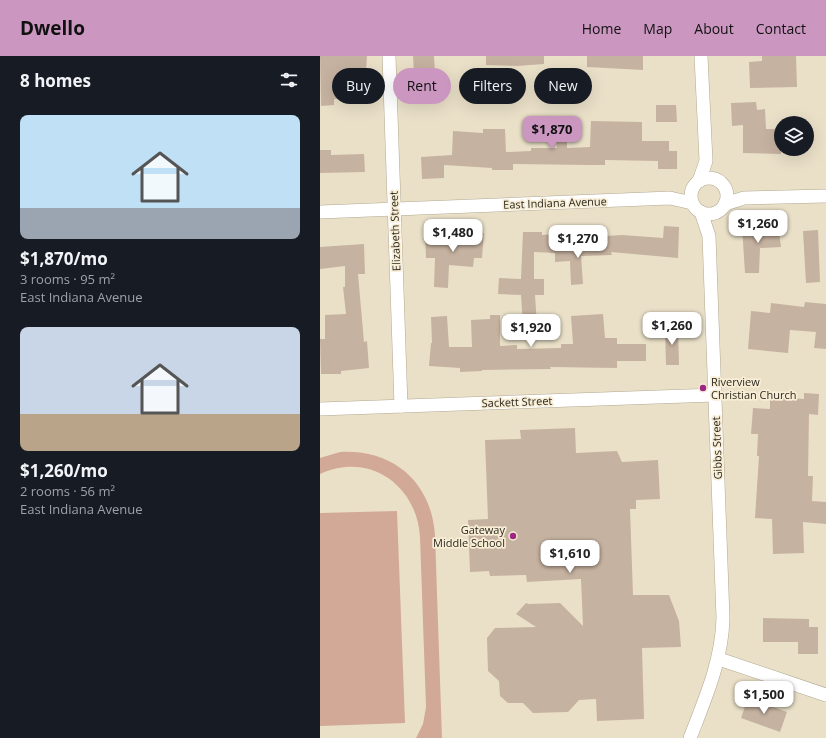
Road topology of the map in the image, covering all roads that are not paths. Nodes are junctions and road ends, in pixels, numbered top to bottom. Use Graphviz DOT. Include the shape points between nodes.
graph roads {
  1 [pos="389,56"];
  2 [pos="702,56"];
  3 [pos="706,160"];
  4 [pos="721,184"];
  5 [pos="696,196"];
  6 [pos="826,196"];
  7 [pos="744,198"];
  8 [pos="721,208"];
  9 [pos="394,209"];
  10 [pos="320,212"];
  11 [pos="709,236"];
  12 [pos="715,395"];
  13 [pos="401,406"];
  14 [pos="320,409"];
  15 [pos="719,659"];
  16 [pos="826,695"];
  17 [pos="690,738"];
  1 -- 9 [label="street, Elizabeth Street"];
  2 -- 3 [label="street"];
  3 -- 4 [label="street"];
  3 -- 5 [label="street"];
  4 -- 5 [label="street" via="705,178"];
  4 -- 7 [label="street"];
  4 -- 8 [label="street" via="727,195"];
  5 -- 8 [label="street" via="706,214"];
  5 -- 9 [label="street, East Indiana Avenue"];
  5 -- 11 [label="street, Gibbs Street"];
  6 -- 7 [label="street"];
  7 -- 8 [label="street"];
  8 -- 11 [label="street, Gibbs Street"];
  9 -- 10 [label="street, East Indiana Avenue"];
  9 -- 13 [label="street, Elizabeth Street"];
  11 -- 12 [label="street, Gibbs Street"];
  12 -- 13 [label="street, Sackett Street"];
  12 -- 15 [label="street, Gibbs Street" via="723,618"];
  13 -- 14 [label="street, Sackett Street"];
  15 -- 16 [label="street"];
  15 -- 17 [label="street, Gibbs Street"];
}
